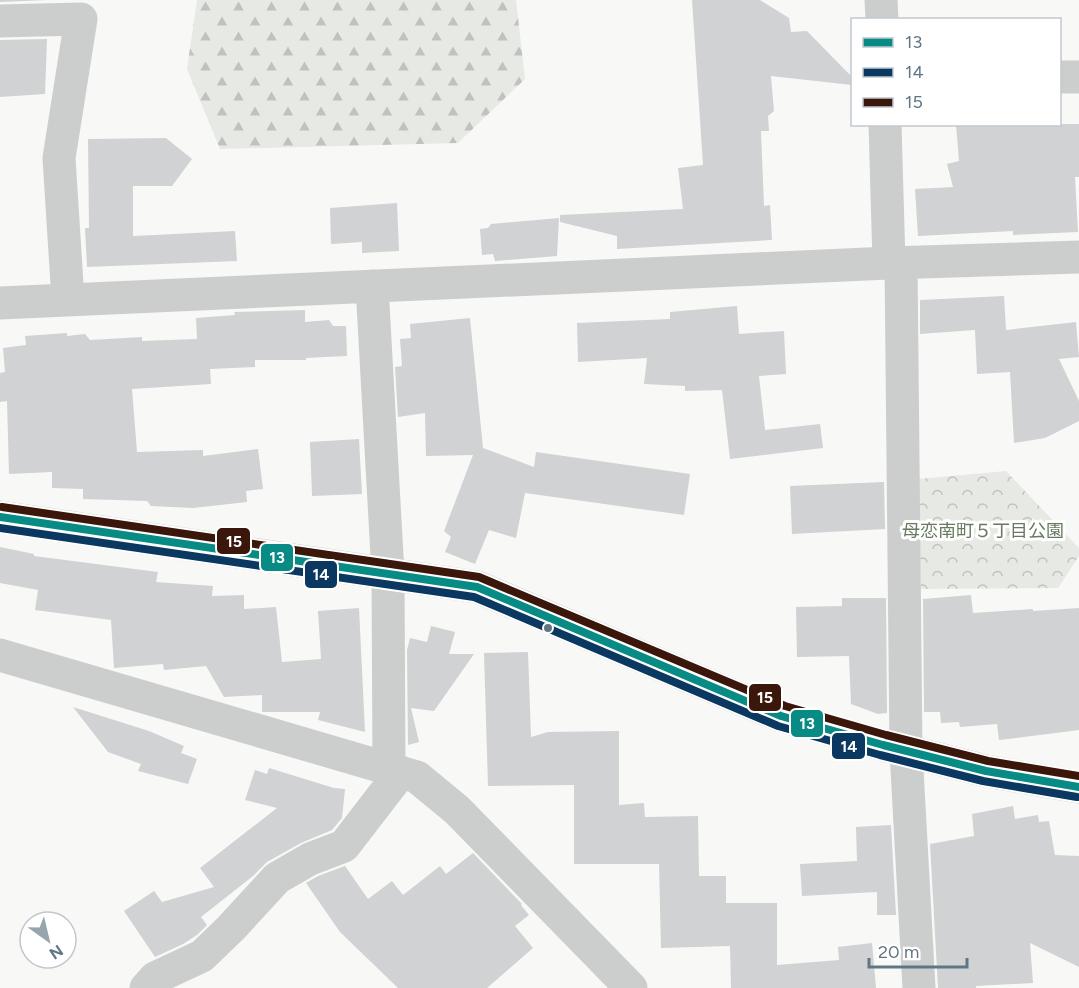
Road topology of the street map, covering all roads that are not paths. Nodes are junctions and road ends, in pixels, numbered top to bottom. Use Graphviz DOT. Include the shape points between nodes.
graph roads {
  1 [pos="881,0"];
  2 [pos="882,18"];
  3 [pos="0,21"];
  4 [pos="1079,76"];
  5 [pos="1061,77"];
  6 [pos="885,126"];
  7 [pos="1079,257"];
  8 [pos="895,263"];
  9 [pos="372,286"];
  10 [pos="68,300"];
  11 [pos="0,303"];
  12 [pos="0,516"];
  13 [pos="388,574"];
  14 [pos="0,655"];
  15 [pos="906,751"];
  16 [pos="395,770"];
  17 [pos="1079,787"];
  18 [pos="615,983"];
  19 [pos="146,988"];
  20 [pos="919,988"];
  1 -- 2 [label="street"];
  3 -- 10 [label="street" via="81,19 59,158"];
  4 -- 5 [label="street"];
  6 -- 8 [label="street"];
  7 -- 8 [label="street"];
  8 -- 9 [label="street"];
  8 -- 15 [label="street"];
  9 -- 10 [label="street"];
  9 -- 13 [label="street"];
  10 -- 11 [label="street"];
  12 -- 13 [label="street"];
  13 -- 15 [label="street" via="477,587 781,716"];
  13 -- 16 [label="street"];
  14 -- 16 [label="street"];
  15 -- 17 [label="street" via="986,771"];
  15 -- 20 [label="street"];
  16 -- 18 [label="street" via="417,777 457,810"];
  16 -- 19 [label="street" via="344,846 277,878 202,956 155,978"];
}
